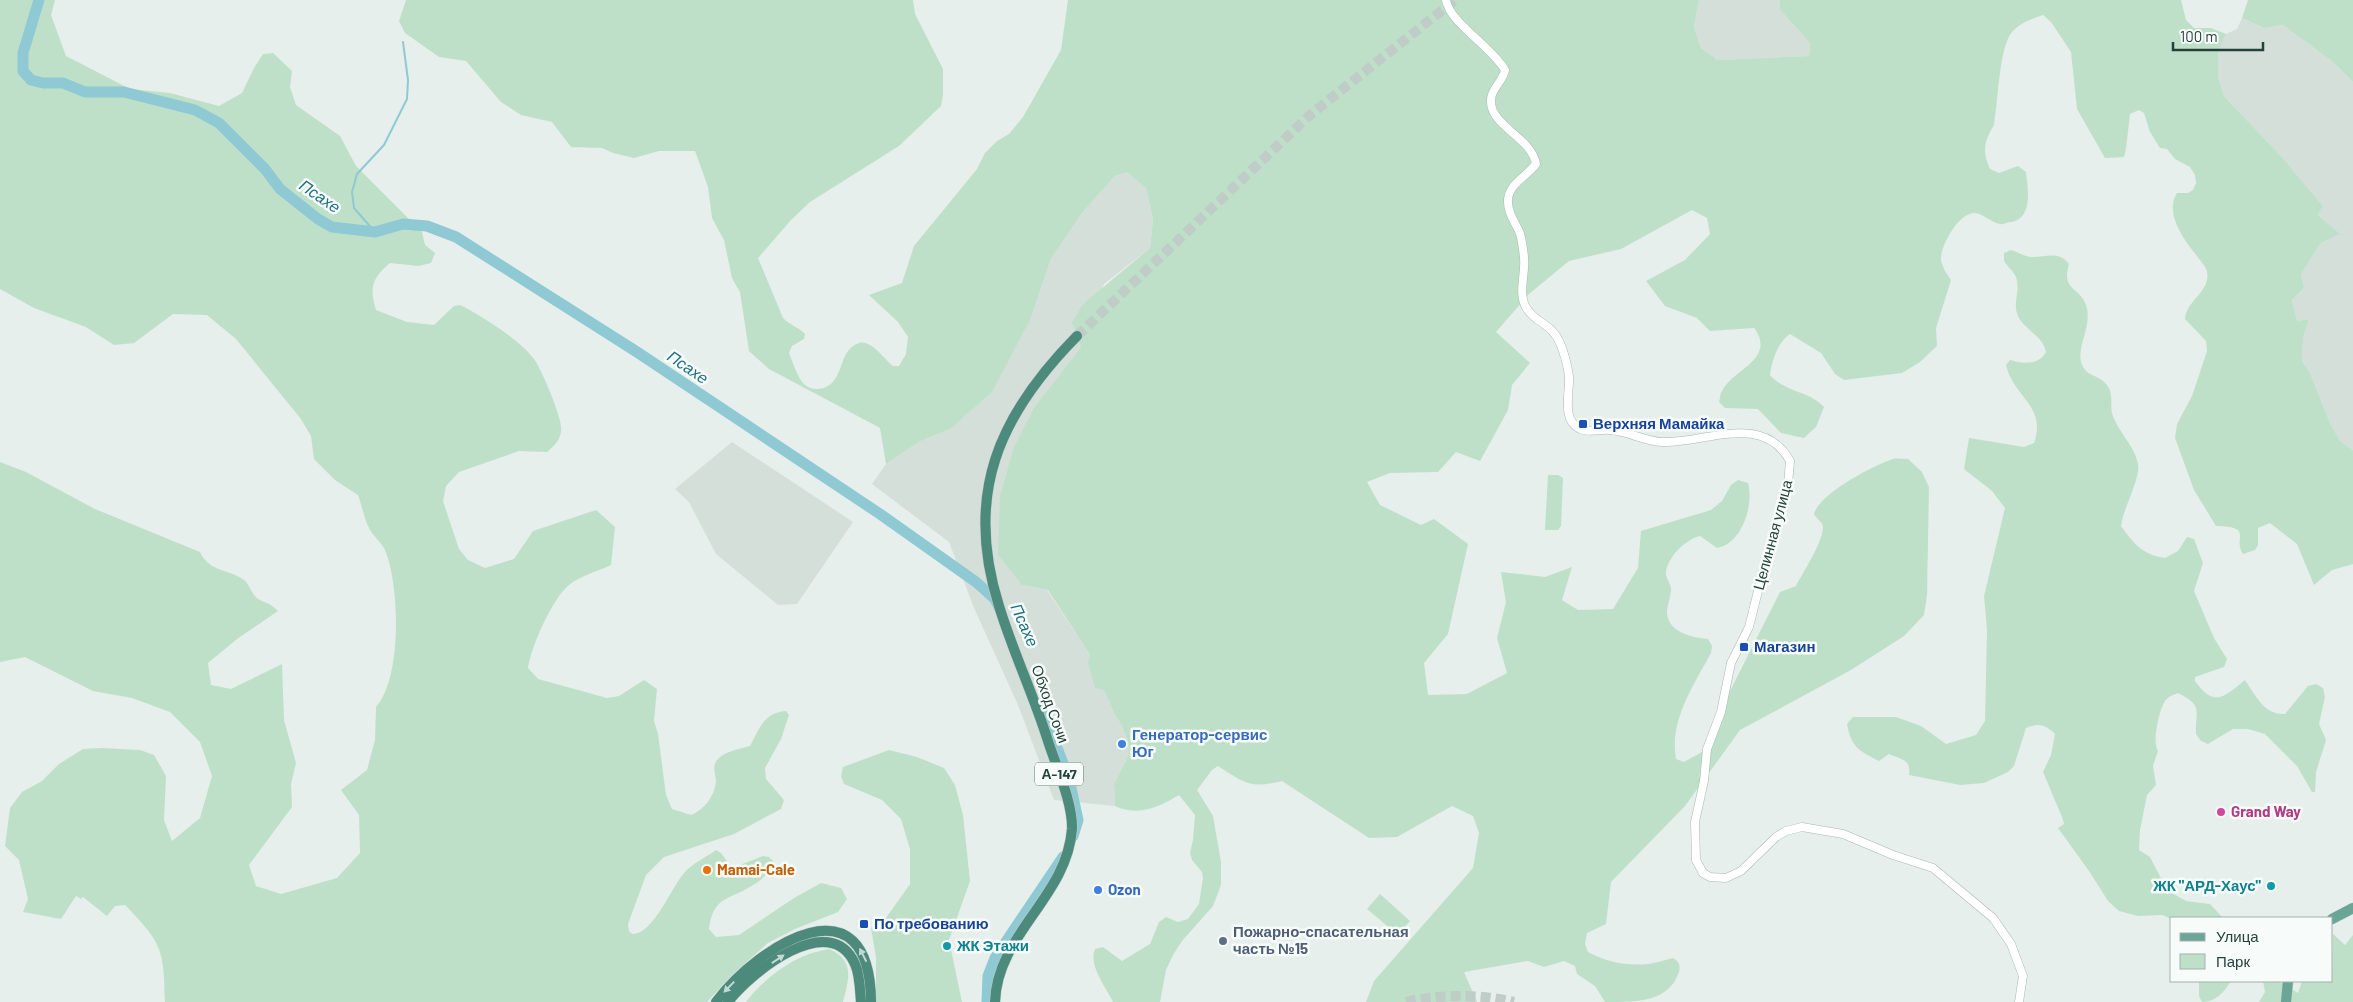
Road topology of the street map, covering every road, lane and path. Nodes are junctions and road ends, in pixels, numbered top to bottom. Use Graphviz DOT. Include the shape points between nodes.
graph roads {
  1 [pos="1446,0"];
  2 [pos="1077,336"];
  3 [pos="2353,908"];
  4 [pos="2333,918"];
  5 [pos="2288,982"];
  6 [pos="716,1002"];
  7 [pos="728,1002"];
  8 [pos="861,1002"];
  9 [pos="871,1002"];
  10 [pos="995,1002"];
  11 [pos="2019,1002"];
  12 [pos="2286,1002"];
  1 -- 11 [label="street, Целинная улица" via="1454,18 1494,54 1505,70 1490,99 1491,108 1534,155 1536,164 1512,188 1508,202 1520,232 1524,257 1524,302 1534,316 1553,330 1561,344 1568,366 1568,407 1572,422 1581,430 1616,431 1662,442 1753,433 1779,446 1790,461 1788,484 1749,627 1731,663 1721,712 1707,749 1695,822 1699,868 1710,877 1726,878 1741,871 1776,837 1802,827 1843,834 1893,856 1933,868 1993,918 2011,944 2023,976"];
  2 -- 10 [label="highway, Обход Сочи / А-147" via="1031,389 1002,440 995,456 986,506 985,537 998,604 1044,730 1069,807 1072,828 1058,878 1007,953 1000,971"];
  3 -- 4 [label="main road"];
  5 -- 12 [label="main road"];
  9 -- 6 [label="highway, one-way" via="869,974 862,951 846,935 828,930 780,945 743,973"];
  7 -- 8 [label="highway, one-way" via="745,984 784,955 810,943 824,941 836,944 851,956 858,973"];
}
